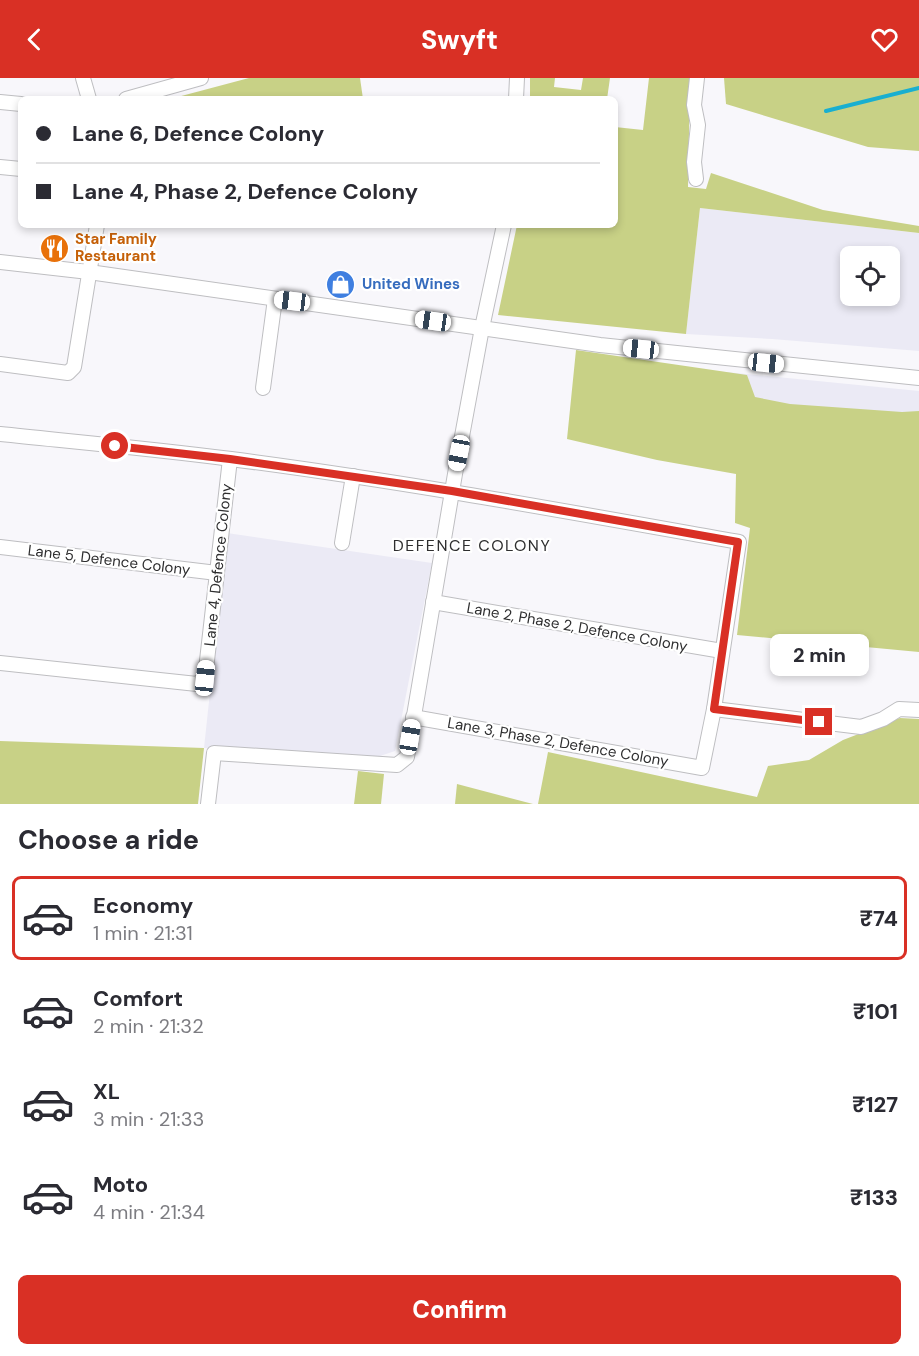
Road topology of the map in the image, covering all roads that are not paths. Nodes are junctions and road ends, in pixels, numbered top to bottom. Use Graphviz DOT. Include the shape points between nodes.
graph roads {
  1 [pos="83,78"];
  2 [pos="201,78"];
  3 [pos="516,78"];
  4 [pos="698,78"];
  5 [pos="88,96"];
  6 [pos="137,96"];
  7 [pos="516,96"];
  8 [pos="0,102"];
  9 [pos="18,104"];
  10 [pos="0,167"];
  11 [pos="18,169"];
  12 [pos="696,179"];
  13 [pos="97,228"];
  14 [pos="503,228"];
  15 [pos="0,262"];
  16 [pos="89,272"];
  17 [pos="275,299"];
  18 [pos="482,328"];
  19 [pos="0,364"];
  20 [pos="919,378"];
  21 [pos="262,388"];
  22 [pos="0,434"];
  23 [pos="230,459"];
  24 [pos="353,476"];
  25 [pos="452,491"];
  26 [pos="342,543"];
  27 [pos="0,547"];
  28 [pos="217,573"];
  29 [pos="432,602"];
  30 [pos="722,651"];
  31 [pos="0,663"];
  32 [pos="714,709"];
  33 [pos="919,710"];
  34 [pos="413,717"];
  35 [pos="208,804"];
  1 -- 5 [label="street"];
  2 -- 6 [label="street"];
  3 -- 7 [label="street"];
  4 -- 12 [label="street" via="694,105 698,125"];
  8 -- 9 [label="street"];
  10 -- 11 [label="street"];
  13 -- 16 [label="street"];
  14 -- 18 [label="street"];
  15 -- 16 [label="street"];
  16 -- 17 [label="street"];
  16 -- 19 [label="street" via="74,367 68,373"];
  17 -- 18 [label="street"];
  17 -- 21 [label="street"];
  18 -- 20 [label="street"];
  18 -- 25 [label="street"];
  22 -- 23 [label="street"];
  23 -- 24 [label="street"];
  23 -- 28 [label="street, Lane 4, Defence Colony"];
  24 -- 25 [label="street"];
  24 -- 26 [label="street"];
  25 -- 29 [label="street"];
  25 -- 30 [label="street" via="738,542"];
  27 -- 28 [label="street, Lane 5, Defence Colony"];
  28 -- 31 [label="street, Lane 4, Defence Colony" via="205,678 197,684"];
  29 -- 30 [label="street, Lane 2, Phase 2, Defence Colony"];
  29 -- 34 [label="street"];
  30 -- 32 [label="street"];
  32 -- 33 [label="street" via="861,727 899,709"];
  32 -- 34 [label="street, Lane 3, Phase 2, Defence Colony" via="702,768"];
  34 -- 35 [label="street" via="407,757 397,765 214,753"];
}
